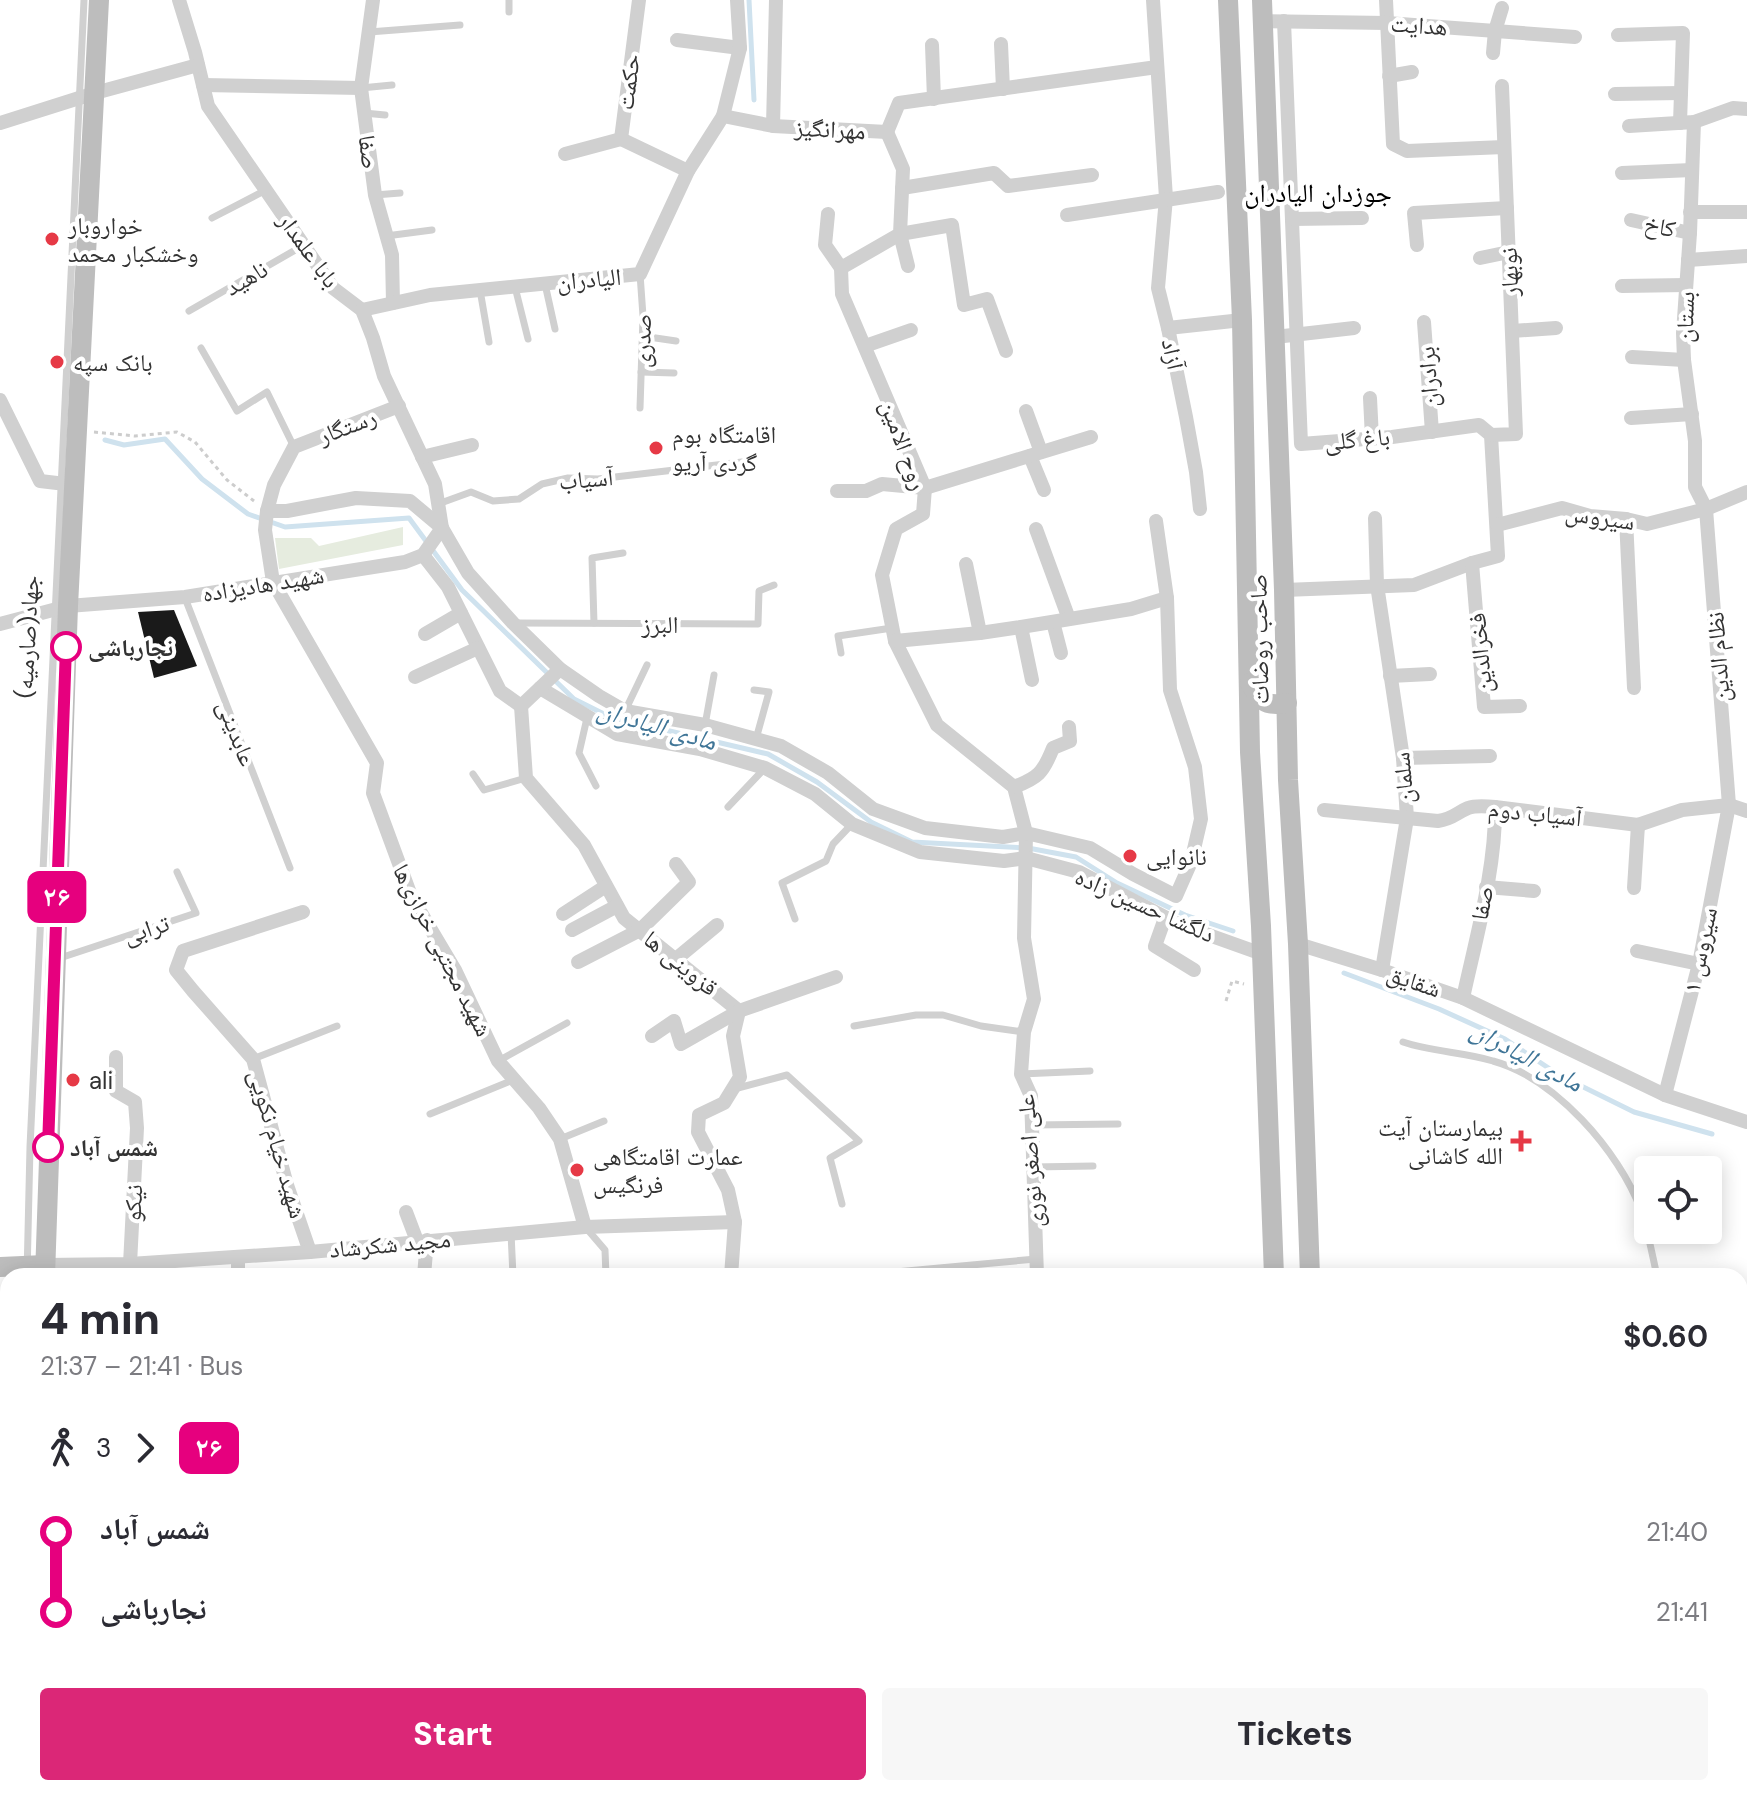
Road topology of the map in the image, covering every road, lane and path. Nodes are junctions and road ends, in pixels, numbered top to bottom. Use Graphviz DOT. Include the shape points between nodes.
graph roads {
  1 [pos="84,0"];
  2 [pos="99,0"];
  3 [pos="179,0"];
  4 [pos="373,0"];
  5 [pos="509,0"];
  6 [pos="639,0"];
  7 [pos="737,0"];
  8 [pos="776,0"];
  9 [pos="1153,0"];
  10 [pos="1228,0"];
  11 [pos="1262,0"];
  12 [pos="1386,0"];
  13 [pos="1502,8"];
  14 [pos="509,12"];
  15 [pos="1262,21"];
  16 [pos="1284,21"];
  17 [pos="1387,23"];
  18 [pos="460,25"];
  19 [pos="1495,31"];
  20 [pos="369,32"];
  21 [pos="1618,35"];
  22 [pos="1575,37"];
  23 [pos="677,40"];
  24 [pos="1001,44"];
  25 [pos="932,45"];
  26 [pos="740,48"];
  27 [pos="1493,53"];
  28 [pos="198,65"];
  29 [pos="1157,67"];
  30 [pos="1412,72"];
  31 [pos="1389,76"];
  32 [pos="203,85"];
  33 [pos="392,85"];
  34 [pos="1502,86"];
  35 [pos="361,88"];
  36 [pos="1003,89"];
  37 [pos="1681,93"];
  38 [pos="1615,94"];
  39 [pos="87,96"];
  40 [pos="934,99"];
  41 [pos="1747,109"];
  42 [pos="364,113"];
  43 [pos="385,115"];
  44 [pos="723,116"];
  45 [pos="0,123"];
  46 [pos="1687,123"];
  47 [pos="773,126"];
  48 [pos="1629,126"];
  49 [pos="887,132"];
  50 [pos="621,139"];
  51 [pos="1504,147"];
  52 [pos="565,154"];
  53 [pos="1692,170"];
  54 [pos="688,171"];
  55 [pos="1622,173"];
  56 [pos="1092,175"];
  57 [pos="902,188"];
  58 [pos="266,190"];
  59 [pos="1218,192"];
  60 [pos="400,193"];
  61 [pos="375,195"];
  62 [pos="1166,198"];
  63 [pos="1507,208"];
  64 [pos="1690,212"];
  65 [pos="1747,212"];
  66 [pos="828,214"];
  67 [pos="1067,215"];
  68 [pos="212,218"];
  69 [pos="1362,218"];
  70 [pos="1292,219"];
  71 [pos="1631,220"];
  72 [pos="432,230"];
  73 [pos="1690,233"];
  74 [pos="900,234"];
  75 [pos="386,236"];
  76 [pos="304,245"];
  77 [pos="1417,245"];
  78 [pos="1509,252"];
  79 [pos="1747,256"];
  80 [pos="1480,258"];
  81 [pos="1688,260"];
  82 [pos="908,266"];
  83 [pos="841,268"];
  84 [pos="640,274"];
  85 [pos="544,283"];
  86 [pos="1686,285"];
  87 [pos="515,286"];
  88 [pos="1622,286"];
  89 [pos="480,290"];
  90 [pos="393,303"];
  91 [pos="362,310"];
  92 [pos="189,311"];
  93 [pos="1242,320"];
  94 [pos="1424,322"];
  95 [pos="1168,328"];
  96 [pos="1354,328"];
  97 [pos="1556,328"];
  98 [pos="555,329"];
  99 [pos="911,330"];
  100 [pos="1512,331"];
  101 [pos="1298,335"];
  102 [pos="642,336"];
  103 [pos="1275,337"];
  104 [pos="528,339"];
  105 [pos="676,341"];
  106 [pos="489,342"];
  107 [pos="865,346"];
  108 [pos="201,348"];
  109 [pos="1006,351"];
  110 [pos="1632,357"];
  111 [pos="1684,360"];
  112 [pos="641,372"];
  113 [pos="674,373"];
  114 [pos="1370,398"];
  115 [pos="0,400"];
  116 [pos="399,406"];
  117 [pos="640,408"];
  118 [pos="1026,411"];
  119 [pos="1692,414"];
  120 [pos="1631,418"];
  121 [pos="77,430"];
  122 [pos="1432,432"];
  123 [pos="1491,435"];
  124 [pos="1091,437"];
  125 [pos="1372,438"];
  126 [pos="472,445"];
  127 [pos="294,447"];
  128 [pos="1036,454"];
  129 [pos="422,457"];
  130 [pos="742,462"];
  131 [pos="68,484"];
  132 [pos="925,488"];
  133 [pos="1044,490"];
  134 [pos="837,491"];
  135 [pos="1747,492"];
  136 [pos="438,504"];
  137 [pos="1200,509"];
  138 [pos="1706,509"];
  139 [pos="267,511"];
  140 [pos="1375,518"];
  141 [pos="1626,519"];
  142 [pos="1156,521"];
  143 [pos="1497,525"];
  144 [pos="442,528"];
  145 [pos="1036,529"];
  146 [pos="623,553"];
  147 [pos="423,555"];
  148 [pos="1472,563"];
  149 [pos="966,564"];
  150 [pos="273,582"];
  151 [pos="774,585"];
  152 [pos="1377,585"];
  153 [pos="1284,590"];
  154 [pos="185,597"];
  155 [pos="1167,598"];
  156 [pos="61,607"];
  157 [pos="461,613"];
  158 [pos="1069,619"];
  159 [pos="1053,622"];
  160 [pos="513,623"];
  161 [pos="594,623"];
  162 [pos="0,624"];
  163 [pos="1021,627"];
  164 [pos="980,633"];
  165 [pos="425,634"];
  166 [pos="894,634"];
  167 [pos="478,648"];
  168 [pos="841,653"];
  169 [pos="1061,653"];
  170 [pos="647,665"];
  171 [pos="560,669"];
  172 [pos="1430,674"];
  173 [pos="714,675"];
  174 [pos="1390,676"];
  175 [pos="415,677"];
  176 [pos="1032,680"];
  177 [pos="1250,683"];
  178 [pos="540,688"];
  179 [pos="1634,688"];
  180 [pos="754,690"];
  181 [pos="1287,703"];
  182 [pos="521,706"];
  183 [pos="1520,706"];
  184 [pos="625,711"];
  185 [pos="587,718"];
  186 [pos="705,725"];
  187 [pos="1069,727"];
  188 [pos="756,739"];
  189 [pos="1250,752"];
  190 [pos="1490,756"];
  191 [pos="1403,758"];
  192 [pos="765,768"];
  193 [pos="473,774"];
  194 [pos="526,778"];
  195 [pos="1288,780"];
  196 [pos="596,786"];
  197 [pos="1014,787"];
  198 [pos="1729,805"];
  199 [pos="728,807"];
  200 [pos="1495,807"];
  201 [pos="1324,810"];
  202 [pos="1747,811"];
  203 [pos="1407,818"];
  204 [pos="852,824"];
  205 [pos="1638,825"];
  206 [pos="1026,833"];
  207 [pos="1090,848"];
  208 [pos="1026,858"];
  209 [pos="676,864"];
  210 [pos="290,868"];
  211 [pos="177,872"];
  212 [pos="1079,872"];
  213 [pos="606,886"];
  214 [pos="1486,887"];
  215 [pos="1634,888"];
  216 [pos="1534,891"];
  217 [pos="617,906"];
  218 [pos="303,912"];
  219 [pos="563,914"];
  220 [pos="1165,918"];
  221 [pos="795,919"];
  222 [pos="717,925"];
  223 [pos="572,930"];
  224 [pos="640,930"];
  225 [pos="1298,944"];
  226 [pos="1637,951"];
  227 [pos="1262,954"];
  228 [pos="676,959"];
  229 [pos="54,960"];
  230 [pos="578,962"];
  231 [pos="1699,964"];
  232 [pos="1194,970"];
  233 [pos="1382,970"];
  234 [pos="836,977"];
  235 [pos="1264,988"];
  236 [pos="1463,998"];
  237 [pos="1226,1001"];
  238 [pos="739,1011"];
  239 [pos="567,1023"];
  240 [pos="337,1026"];
  241 [pos="854,1026"];
  242 [pos="1024,1032"];
  243 [pos="652,1036"];
  244 [pos="1403,1042"];
  245 [pos="116,1057"];
  246 [pos="253,1059"];
  247 [pos="498,1061"];
  248 [pos="1090,1071"];
  249 [pos="1021,1074"];
  250 [pos="514,1079"];
  251 [pos="732,1090"];
  252 [pos="1665,1095"];
  253 [pos="430,1114"];
  254 [pos="604,1121"];
  255 [pos="1747,1122"];
  256 [pos="1118,1124"];
  257 [pos="1032,1125"];
  258 [pos="560,1139"];
  259 [pos="1093,1166"];
  260 [pos="1033,1167"];
  261 [pos="842,1204"];
  262 [pos="406,1212"];
  263 [pos="735,1222"];
  264 [pos="585,1227"];
  265 [pos="511,1233"];
  266 [pos="422,1241"];
  267 [pos="310,1252"];
  268 [pos="238,1257"];
  269 [pos="1036,1259"];
  270 [pos="130,1264"];
  271 [pos="36,1268"];
  272 [pos="36,1268"];
  273 [pos="76,1268"];
  274 [pos="238,1268"];
  275 [pos="424,1268"];
  276 [pos="513,1268"];
  277 [pos="606,1268"];
  278 [pos="732,1268"];
  279 [pos="939,1268"];
  280 [pos="1037,1268"];
  281 [pos="1274,1268"];
  282 [pos="1310,1268"];
  283 [pos="1655,1268"];
  1 -- 39 [label="lane, جهاد(صارمیه)"];
  2 -- 39 [label="street, جهاد(صارمیه)"];
  3 -- 28 [label="street, بابا علمدار"];
  4 -- 20 [label="street, صفا"];
  5 -- 14 [label="lane"];
  6 -- 50 [label="street, حکمت"];
  7 -- 26 [label="street, الیادران"];
  8 -- 47 [label="street"];
  9 -- 29 [label="street, آزاد"];
  10 -- 93 [label="street, صاحب روضات"];
  11 -- 15 [label="street, صاحب روضات"];
  12 -- 17 [label="street"];
  13 -- 19 [label="street"];
  15 -- 16 [label="street, هدایت"];
  15 -- 103 [label="street, صاحب روضات"];
  16 -- 17 [label="street, هدایت"];
  16 -- 70 [label="street, باغ گلی"];
  17 -- 19 [label="street, هدایت"];
  17 -- 31 [label="street"];
  18 -- 20 [label="lane"];
  19 -- 22 [label="street, هدایت"];
  19 -- 27 [label="street"];
  20 -- 35 [label="street, صفا"];
  21 -- 37 [label="street, بستان" via="1683,33"];
  23 -- 26 [label="street"];
  24 -- 36 [label="street"];
  25 -- 40 [label="street"];
  26 -- 44 [label="street, الیادران"];
  28 -- 32 [label="street, بابا علمدار"];
  28 -- 39 [label="street"];
  29 -- 36 [label="street"];
  29 -- 62 [label="street, آزاد"];
  30 -- 31 [label="street"];
  31 -- 51 [label="street" via="1393,144 1407,151"];
  32 -- 35 [label="street"];
  32 -- 58 [label="street, بابا علمدار" via="208,106"];
  33 -- 35 [label="lane"];
  34 -- 51 [label="street, نوبهار"];
  35 -- 42 [label="street, صفا"];
  36 -- 40 [label="street"];
  37 -- 38 [label="street"];
  37 -- 46 [label="street, بستان"];
  39 -- 45 [label="street"];
  39 -- 121 [label="street, جهاد(صارمیه)"];
  39 -- 131 [label="lane, جهاد(صارمیه)"];
  40 -- 49 [label="street" via="899,103"];
  41 -- 46 [label="street" via="1733,108"];
  42 -- 43 [label="lane"];
  42 -- 61 [label="street, صفا"];
  44 -- 47 [label="street"];
  44 -- 54 [label="street, الیادران"];
  46 -- 48 [label="street"];
  46 -- 53 [label="street, بستان"];
  47 -- 49 [label="street, مهرانگیز"];
  49 -- 57 [label="street" via="903,169"];
  50 -- 52 [label="street"];
  50 -- 54 [label="street, حکمت"];
  51 -- 63 [label="street, نوبهار"];
  53 -- 55 [label="street"];
  53 -- 64 [label="street, بستان"];
  54 -- 84 [label="street, الیادران"];
  56 -- 57 [label="street" via="1008,186 994,173"];
  57 -- 74 [label="street"];
  58 -- 68 [label="lane"];
  58 -- 76 [label="street, بابا علمدار"];
  59 -- 62 [label="street"];
  60 -- 61 [label="lane"];
  61 -- 75 [label="street, صفا"];
  62 -- 67 [label="street"];
  62 -- 95 [label="street, آزاد" via="1158,288"];
  63 -- 77 [label="street" via="1414,213"];
  63 -- 78 [label="street, نوبهار"];
  64 -- 65 [label="street"];
  64 -- 73 [label="street, بستان"];
  66 -- 83 [label="street, روح الامین" via="825,245"];
  69 -- 70 [label="street"];
  70 -- 101 [label="street, باغ گلی"];
  71 -- 73 [label="street, کاخ"];
  72 -- 75 [label="lane"];
  73 -- 81 [label="street, بستان"];
  74 -- 82 [label="street"];
  74 -- 83 [label="street"];
  74 -- 109 [label="street" via="952,225 964,305 987,299"];
  75 -- 90 [label="street, صفا"];
  76 -- 91 [label="street, بابا علمدار" via="333,288"];
  76 -- 92 [label="lane, ناهید"];
  78 -- 80 [label="street"];
  78 -- 100 [label="street, نوبهار"];
  79 -- 81 [label="street"];
  81 -- 86 [label="street, بستان"];
  83 -- 107 [label="street, روح الامین" via="842,294"];
  84 -- 85 [label="street, الیادران"];
  84 -- 102 [label="lane, صدری"];
  85 -- 87 [label="street, الیادران"];
  85 -- 98 [label="lane"];
  86 -- 88 [label="street"];
  86 -- 111 [label="street, بستان"];
  87 -- 89 [label="street, الیادران"];
  87 -- 104 [label="lane"];
  89 -- 90 [label="street, الیادران"];
  89 -- 106 [label="lane"];
  90 -- 91 [label="street, الیادران"];
  91 -- 116 [label="street"];
  93 -- 95 [label="street"];
  93 -- 177 [label="street, صاحب روضات"];
  94 -- 122 [label="street, برادران"];
  95 -- 137 [label="street, آزاد"];
  96 -- 101 [label="street"];
  97 -- 100 [label="street"];
  99 -- 107 [label="street"];
  100 -- 123 [label="street, نوبهار" via="1516,434"];
  101 -- 103 [label="street"];
  101 -- 125 [label="street, باغ گلی" via="1301,444"];
  102 -- 105 [label="lane"];
  102 -- 112 [label="lane, صدری"];
  103 -- 153 [label="street, صاحب روضات"];
  107 -- 132 [label="street, روح الامین"];
  108 -- 127 [label="lane" via="237,411 267,392"];
  110 -- 111 [label="street"];
  111 -- 119 [label="street, بستان"];
  112 -- 113 [label="lane"];
  112 -- 117 [label="lane, صدری"];
  114 -- 125 [label="street"];
  115 -- 131 [label="street" via="40,481"];
  116 -- 127 [label="street, رستگار"];
  116 -- 129 [label="street"];
  118 -- 128 [label="street"];
  119 -- 120 [label="street"];
  119 -- 138 [label="street, بستان" via="1695,487"];
  121 -- 131 [label="street, جهاد(صارمیه)"];
  121 -- 139 [label="path" via="135,436 177,432 195,442 227,480"];
  122 -- 123 [label="street, باغ گلی" via="1479,425"];
  122 -- 125 [label="street, باغ گلی"];
  123 -- 143 [label="street"];
  124 -- 128 [label="street"];
  126 -- 129 [label="street"];
  127 -- 139 [label="street, رستگار"];
  128 -- 132 [label="street"];
  128 -- 133 [label="street"];
  129 -- 136 [label="street"];
  130 -- 136 [label="lane, آسیاب" via="568,478 542,484 519,499 493,501 471,492"];
  131 -- 156 [label="street, جهاد(صارمیه)"];
  132 -- 134 [label="street" via="882,484 866,491"];
  132 -- 166 [label="street, روح الامین" via="923,514 896,529 882,575"];
  135 -- 138 [label="street, سیروس"];
  136 -- 144 [label="street"];
  138 -- 141 [label="street, سیروس" via="1647,524"];
  138 -- 198 [label="street, نظام الدین"];
  139 -- 144 [label="street" via="356,498 410,501"];
  139 -- 150 [label="street, رستگار"];
  140 -- 152 [label="street, سلمان"];
  141 -- 143 [label="street, سیروس" via="1562,508"];
  141 -- 179 [label="street"];
  142 -- 155 [label="street"];
  143 -- 148 [label="street" via="1498,556"];
  144 -- 147 [label="street"];
  144 -- 160 [label="street, دلگشا حسین زاده" via="468,573"];
  145 -- 158 [label="street"];
  146 -- 161 [label="lane" via="592,558"];
  147 -- 150 [label="street, شهید هادیزاده"];
  147 -- 157 [label="street"];
  148 -- 152 [label="street" via="1414,585"];
  148 -- 183 [label="street, فخرالدین" via="1484,707"];
  149 -- 164 [label="street"];
  150 -- 154 [label="street, شهید هادیزاده"];
  150 -- 247 [label="street, شهید مجتبی خرازی‌ها" via="377,763 373,793 411,896 455,970"];
  151 -- 161 [label="lane, البرز" via="759,591 758,624"];
  152 -- 153 [label="street"];
  152 -- 174 [label="street, سلمان"];
  153 -- 181 [label="street, صاحب روضات"];
  154 -- 156 [label="street, شهید هادیزاده"];
  154 -- 210 [label="lane, عابدینی"];
  155 -- 158 [label="street"];
  155 -- 207 [label="street, دلگشا حسین زاده" via="1170,690 1195,767 1201,819 1191,862 1176,896"];
  156 -- 162 [label="street, شهید هادیزاده"];
  156 -- 229 [label="street, جهاد(صارمیه)"];
  156 -- 271 [label="lane, جهاد(صارمیه)" via="31,1131"];
  157 -- 165 [label="street"];
  157 -- 167 [label="street"];
  158 -- 159 [label="street"];
  159 -- 163 [label="street"];
  159 -- 169 [label="street"];
  160 -- 161 [label="lane, البرز"];
  160 -- 171 [label="street, دلگشا حسین زاده"];
  163 -- 164 [label="street"];
  163 -- 176 [label="street"];
  164 -- 166 [label="street"];
  166 -- 168 [label="lane" via="838,636"];
  166 -- 197 [label="street, روح الامین" via="937,725"];
  167 -- 175 [label="street"];
  167 -- 182 [label="street" via="500,691"];
  170 -- 184 [label="lane"];
  171 -- 178 [label="street"];
  171 -- 184 [label="street, دلگشا حسین زاده"];
  172 -- 174 [label="street"];
  173 -- 186 [label="lane"];
  174 -- 191 [label="street, سلمان"];
  177 -- 181 [label="street" via="1259,698 1273,706"];
  177 -- 189 [label="street, صاحب روضات"];
  178 -- 182 [label="street"];
  178 -- 185 [label="street, دلگشا حسین زاده"];
  180 -- 188 [label="lane" via="769,692"];
  181 -- 195 [label="street, صاحب روضات"];
  182 -- 194 [label="street"];
  184 -- 186 [label="street, دلگشا حسین زاده"];
  185 -- 192 [label="street, دلگشا حسین زاده" via="617,734"];
  185 -- 196 [label="lane" via="579,753"];
  186 -- 188 [label="street, دلگشا حسین زاده"];
  187 -- 197 [label="street" via="1070,741 1053,748 1033,780"];
  188 -- 206 [label="street, دلگشا حسین زاده" via="781,746 828,773 873,809 925,828 1003,837"];
  189 -- 195 [label="street" via="1262,741 1275,746"];
  189 -- 227 [label="street, صاحب روضات"];
  190 -- 191 [label="street"];
  191 -- 203 [label="street, سلمان"];
  192 -- 199 [label="lane"];
  192 -- 204 [label="street, دلگشا حسین زاده" via="815,794"];
  193 -- 194 [label="lane" via="484,790"];
  194 -- 213 [label="street, قزوینی ها" via="584,845"];
  195 -- 225 [label="street, صاحب روضات"];
  197 -- 206 [label="street"];
  198 -- 202 [label="street, آسیاب دوم"];
  198 -- 205 [label="street, آسیاب دوم" via="1682,810"];
  198 -- 231 [label="street, سیروس ۱"];
  200 -- 203 [label="street, آسیاب دوم" via="1477,806 1448,820"];
  200 -- 205 [label="street, آسیاب دوم"];
  200 -- 214 [label="street, صفا"];
  201 -- 203 [label="street, آسیاب دوم"];
  203 -- 233 [label="street, سلمان"];
  204 -- 208 [label="street, دلگشا حسین زاده" via="920,852 1004,861"];
  204 -- 221 [label="lane" via="833,844 826,861 782,883"];
  205 -- 215 [label="street"];
  206 -- 207 [label="street, دلگشا حسین زاده"];
  206 -- 208 [label="street, علی اصغر نوری"];
  207 -- 212 [label="street"];
  208 -- 212 [label="street, دلگشا حسین زاده"];
  208 -- 242 [label="street, علی اصغر نوری" via="1024,938 1034,999"];
  209 -- 224 [label="street" via="689,882"];
  211 -- 229 [label="lane, ترابی" via="196,913"];
  212 -- 220 [label="street, دلگشا حسین زاده"];
  213 -- 217 [label="street, قزوینی ها"];
  213 -- 219 [label="street"];
  214 -- 216 [label="street"];
  214 -- 236 [label="street, صفا"];
  217 -- 223 [label="street"];
  217 -- 224 [label="street, قزوینی ها"];
  218 -- 246 [label="street, شهید خیام نکویی" via="183,951 176,970"];
  220 -- 227 [label="street, دلگشا حسین زاده"];
  220 -- 232 [label="street" via="1155,946"];
  222 -- 228 [label="street"];
  224 -- 228 [label="street, قزوینی ها"];
  224 -- 230 [label="street"];
  225 -- 233 [label="street, شقایق"];
  225 -- 282 [label="street, صاحب روضات"];
  226 -- 231 [label="street"];
  227 -- 235 [label="street, صاحب روضات"];
  228 -- 238 [label="street, قزوینی ها"];
  229 -- 272 [label="street, جهاد(صارمیه)"];
  231 -- 252 [label="street, سیروس ۱"];
  233 -- 236 [label="street, شقایق"];
  234 -- 238 [label="street"];
  235 -- 237 [label="path" via="1232,981"];
  235 -- 281 [label="street, صاحب روضات"];
  236 -- 252 [label="street, شقایق"];
  238 -- 243 [label="street" via="681,1044 674,1021"];
  238 -- 251 [label="street, قزوینی ها" via="733,1036 740,1077"];
  239 -- 247 [label="lane"];
  240 -- 246 [label="lane"];
  241 -- 242 [label="lane" via="943,1015"];
  242 -- 249 [label="street, علی اصغر نوری"];
  244 -- 283 [label="lane" via="1518,1069 1570,1109 1622,1169 1641,1211"];
  245 -- 270 [label="street, نیکو" via="116,1091 135,1102 137,1128"];
  246 -- 267 [label="street, شهید خیام نکویی"];
  247 -- 250 [label="street, شهید مجتبی خرازی‌ها"];
  248 -- 249 [label="lane"];
  249 -- 257 [label="street, علی اصغر نوری" via="1031,1096"];
  250 -- 253 [label="lane"];
  250 -- 258 [label="street, شهید مجتبی خرازی‌ها"];
  251 -- 261 [label="lane" via="787,1075 859,1141 830,1158"];
  251 -- 263 [label="street" via="724,1103 699,1115 698,1132 728,1190"];
  252 -- 255 [label="street, شقایق"];
  254 -- 258 [label="lane"];
  256 -- 257 [label="lane"];
  257 -- 260 [label="street, علی اصغر نوری"];
  258 -- 264 [label="street, شهید مجتبی خرازی‌ها"];
  259 -- 260 [label="lane"];
  260 -- 269 [label="street, علی اصغر نوری"];
  262 -- 266 [label="street"];
  263 -- 264 [label="street, مجید شکرشاد"];
  263 -- 278 [label="street"];
  264 -- 265 [label="street, مجید شکرشاد"];
  264 -- 277 [label="lane" via="605,1250"];
  265 -- 266 [label="street, مجید شکرشاد"];
  265 -- 276 [label="lane"];
  266 -- 267 [label="street, مجید شکرشاد"];
  266 -- 275 [label="street"];
  267 -- 268 [label="street, مجید شکرشاد"];
  268 -- 270 [label="street, مجید شکرشاد"];
  268 -- 274 [label="street"];
  269 -- 279 [label="lane"];
  269 -- 280 [label="street, علی اصغر نوری"];
  270 -- 273 [label="street, مجید شکرشاد"];
}
